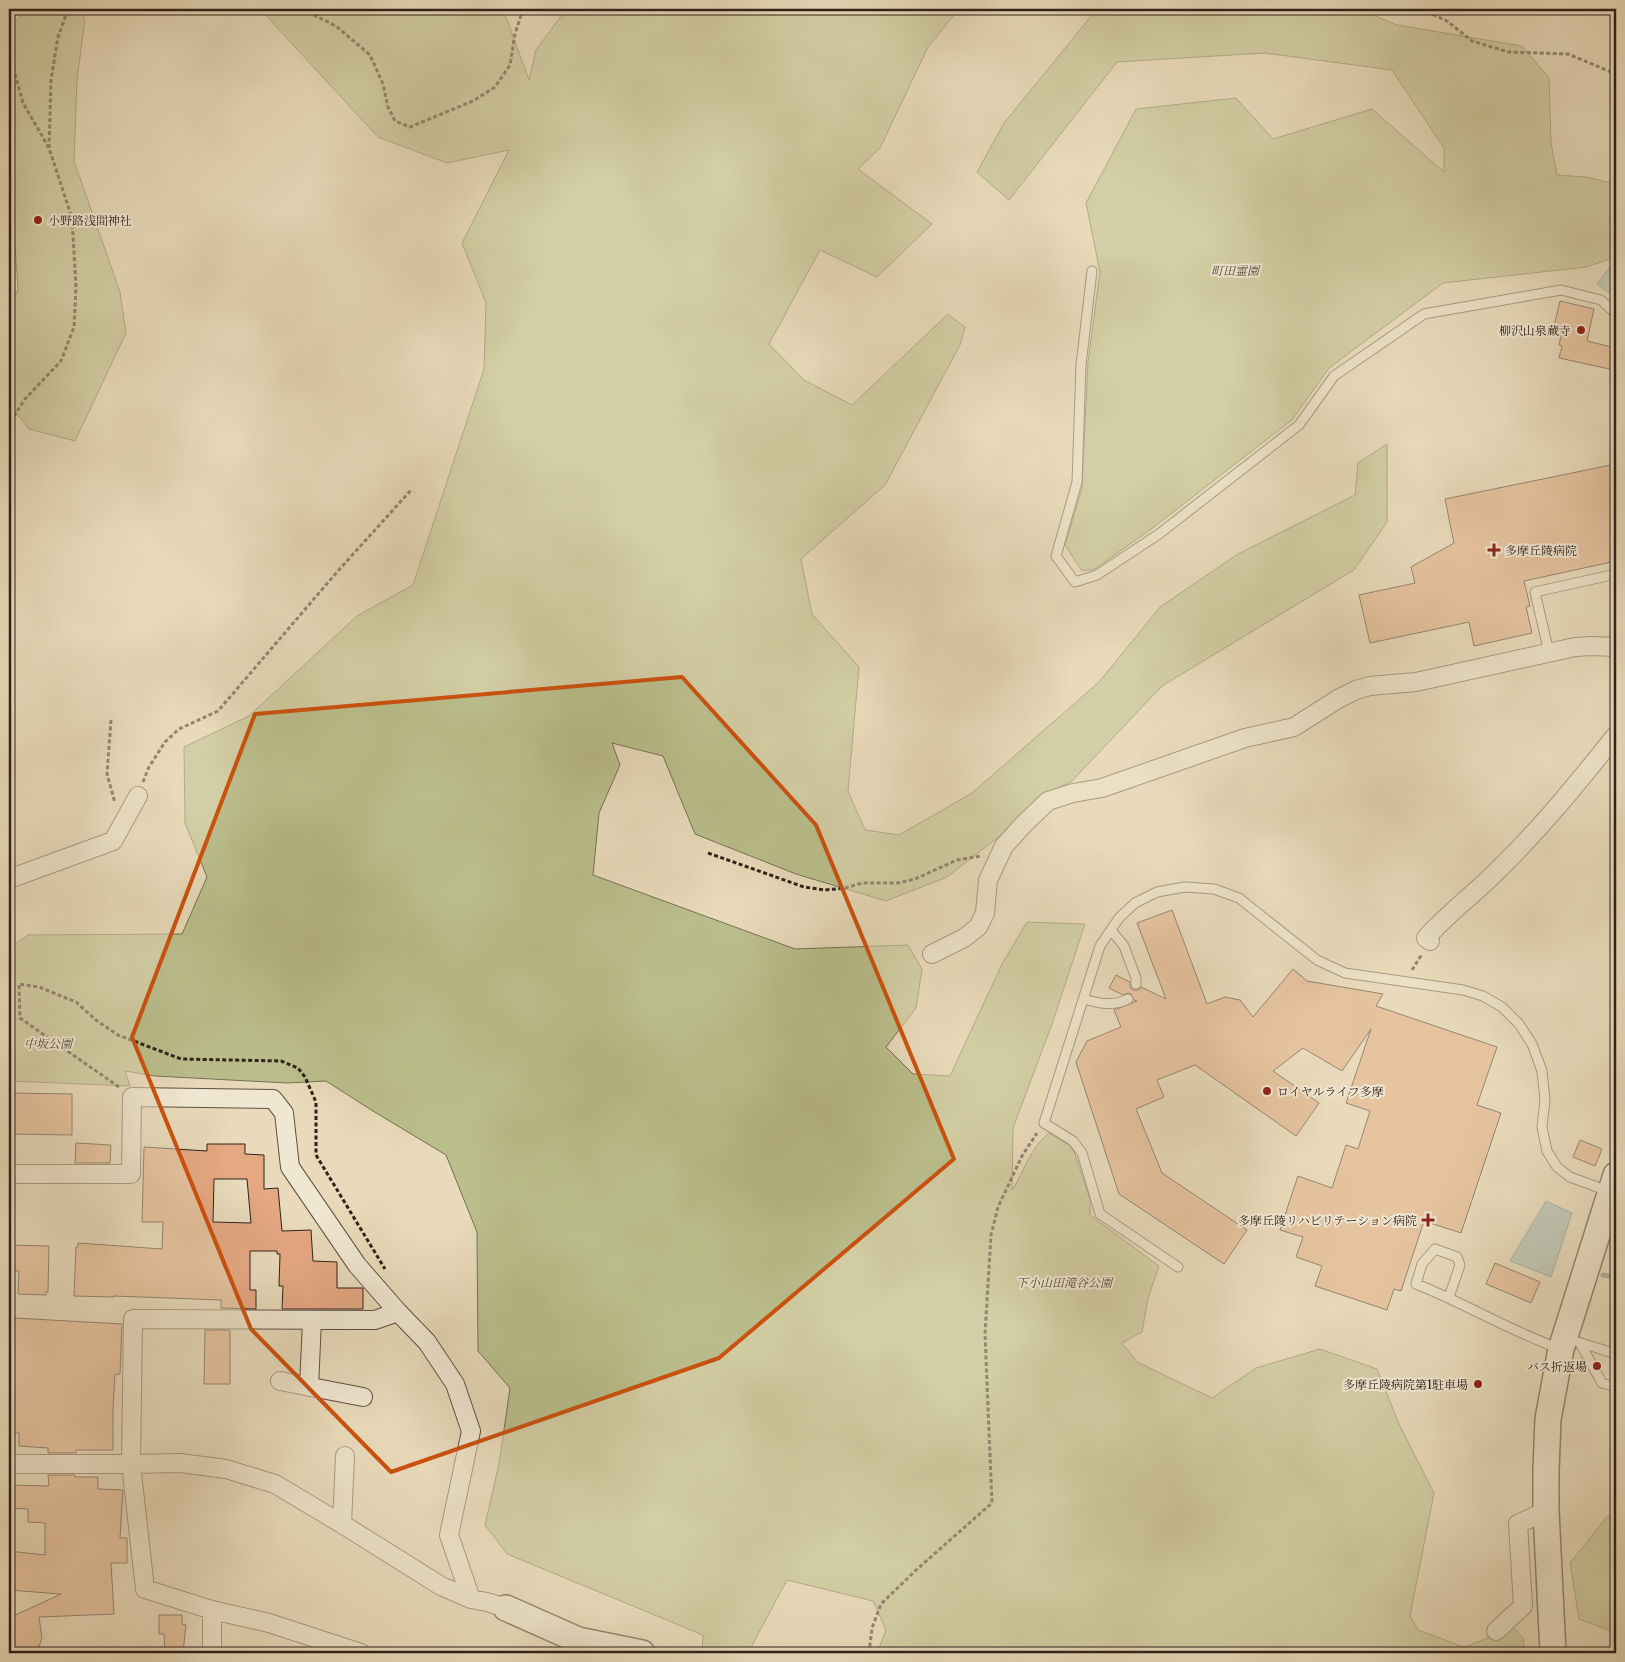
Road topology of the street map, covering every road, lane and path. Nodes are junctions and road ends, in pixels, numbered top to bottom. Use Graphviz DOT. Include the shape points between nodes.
graph roads {
  1 [pos="68,9"];
  2 [pos="302,9"];
  3 [pos="522,9"];
  4 [pos="1421,9"];
  5 [pos="9,42"];
  6 [pos="1616,74"];
  7 [pos="49,148"];
  8 [pos="10,244"];
  9 [pos="1092,271"];
  10 [pos="9,292"];
  11 [pos="1616,314"];
  12 [pos="9,424"];
  13 [pos="412,489"];
  14 [pos="1616,574"];
  15 [pos="1616,648"];
  16 [pos="1549,653"];
  17 [pos="111,720"];
  18 [pos="1616,735"];
  19 [pos="138,796"];
  20 [pos="123,824"];
  21 [pos="1004,846"];
  22 [pos="708,853"];
  23 [pos="9,879"];
  24 [pos="1110,930"];
  25 [pos="1430,941"];
  26 [pos="932,954"];
  27 [pos="1405,981"];
  28 [pos="18,984"];
  29 [pos="1136,984"];
  30 [pos="1083,999"];
  31 [pos="1128,1000"];
  32 [pos="132,1098"];
  33 [pos="1044,1123"];
  34 [pos="9,1174"];
  35 [pos="1614,1183"];
  36 [pos="1178,1267"];
  37 [pos="1449,1297"];
  38 [pos="398,1312"];
  39 [pos="312,1320"];
  40 [pos="1568,1343"];
  41 [pos="1616,1354"];
  42 [pos="280,1381"];
  43 [pos="309,1387"];
  44 [pos="1616,1387"];
  45 [pos="364,1397"];
  46 [pos="345,1456"];
  47 [pos="9,1464"];
  48 [pos="131,1464"];
  49 [pos="1546,1511"];
  50 [pos="342,1524"];
  51 [pos="471,1599"];
  52 [pos="506,1608"];
  53 [pos="212,1610"];
  54 [pos="1496,1631"];
  55 [pos="212,1653"];
  56 [pos="361,1653"];
  57 [pos="642,1653"];
  58 [pos="869,1653"];
  59 [pos="1553,1653"];
  1 -- 7 [label="path" via="58,37 51,80"];
  2 -- 3 [label="path" via="336,26 370,55 395,121 410,127 472,101 495,87 510,65"];
  4 -- 6 [label="path" via="1447,21 1472,41 1508,52 1568,54"];
  5 -- 7 [label="path" via="23,103"];
  7 -- 12 [label="path" via="72,218 76,287 74,327 61,361 26,399"];
  8 -- 10 [label="lane" via="13,290"];
  9 -- 11 [label="lane" via="1081,365 1077,482 1056,556 1075,582 1097,575 1159,534 1299,425 1334,376 1424,314 1561,290 1600,300"];
  13 -- 19 [label="path" via="218,711 179,729 165,742 149,767"];
  14 -- 16 [label="lane" via="1535,592"];
  15 -- 16 [label="street" via="1575,647"];
  16 -- 21 [label="street" via="1416,682 1356,690 1294,726 1246,738 1102,788 1048,801"];
  17 -- 20 [label="path" via="107,774"];
  18 -- 25 [label="street" via="1567,796 1501,868 1442,919 1426,938"];
  19 -- 20 [label="street"];
  20 -- 23 [label="street" via="113,841"];
  21 -- 22 [label="path" via="983,856 957,860 915,879 825,890 804,887"];
  21 -- 26 [label="street" via="988,880 985,913 978,927"];
  24 -- 27 [label="lane" via="1135,903 1157,892 1185,887 1214,889 1239,898 1317,960 1345,973"];
  24 -- 29 [label="lane" via="1124,946"];
  24 -- 30 [label="lane" via="1100,946"];
  25 -- 27 [label="path"];
  27 -- 35 [label="lane" via="1462,990 1483,996 1502,1007 1532,1044 1542,1071 1545,1100 1542,1127 1547,1151 1557,1167 1570,1177"];
  28 -- 32 [label="path" via="20,1018"];
  30 -- 31 [label="lane" via="1103,1005"];
  30 -- 33 [label="lane"];
  32 -- 34 [label="street" via="131,1174"];
  32 -- 38 [label="street" via="273,1099 284,1112 290,1167 357,1265"];
  33 -- 36 [label="lane" via="1074,1141 1082,1153 1100,1214"];
  33 -- 58 [label="path" via="1022,1156 998,1207 991,1235 986,1334 992,1503 881,1604 872,1628"];
  35 -- 40 [label="street"];
  37 -- 37 [label="lane" via="1416,1284 1422,1264 1435,1250 1457,1257 1460,1264"];
  37 -- 40 [label="lane" via="1537,1341"];
  38 -- 39 [label="street" via="375,1320"];
  38 -- 51 [label="street" via="427,1342 455,1384 471,1431 449,1535"];
  39 -- 43 [label="street"];
  39 -- 48 [label="street" via="133,1319"];
  40 -- 41 [label="lane"];
  40 -- 44 [label="lane" via="1602,1383"];
  40 -- 49 [label="street" via="1548,1419"];
  42 -- 43 [label="street"];
  43 -- 45 [label="street"];
  46 -- 50 [label="street"];
  47 -- 48 [label="street"];
  48 -- 50 [label="street" via="180,1463 226,1469 275,1484"];
  48 -- 53 [label="street" via="145,1590"];
  49 -- 54 [label="street" via="1518,1524 1523,1606"];
  49 -- 59 [label="street"];
  50 -- 51 [label="street" via="441,1586"];
  51 -- 52 [label="street"];
  52 -- 57 [label="street" via="578,1640"];
  53 -- 55 [label="street"];
  53 -- 56 [label="street" via="269,1623"];
}
